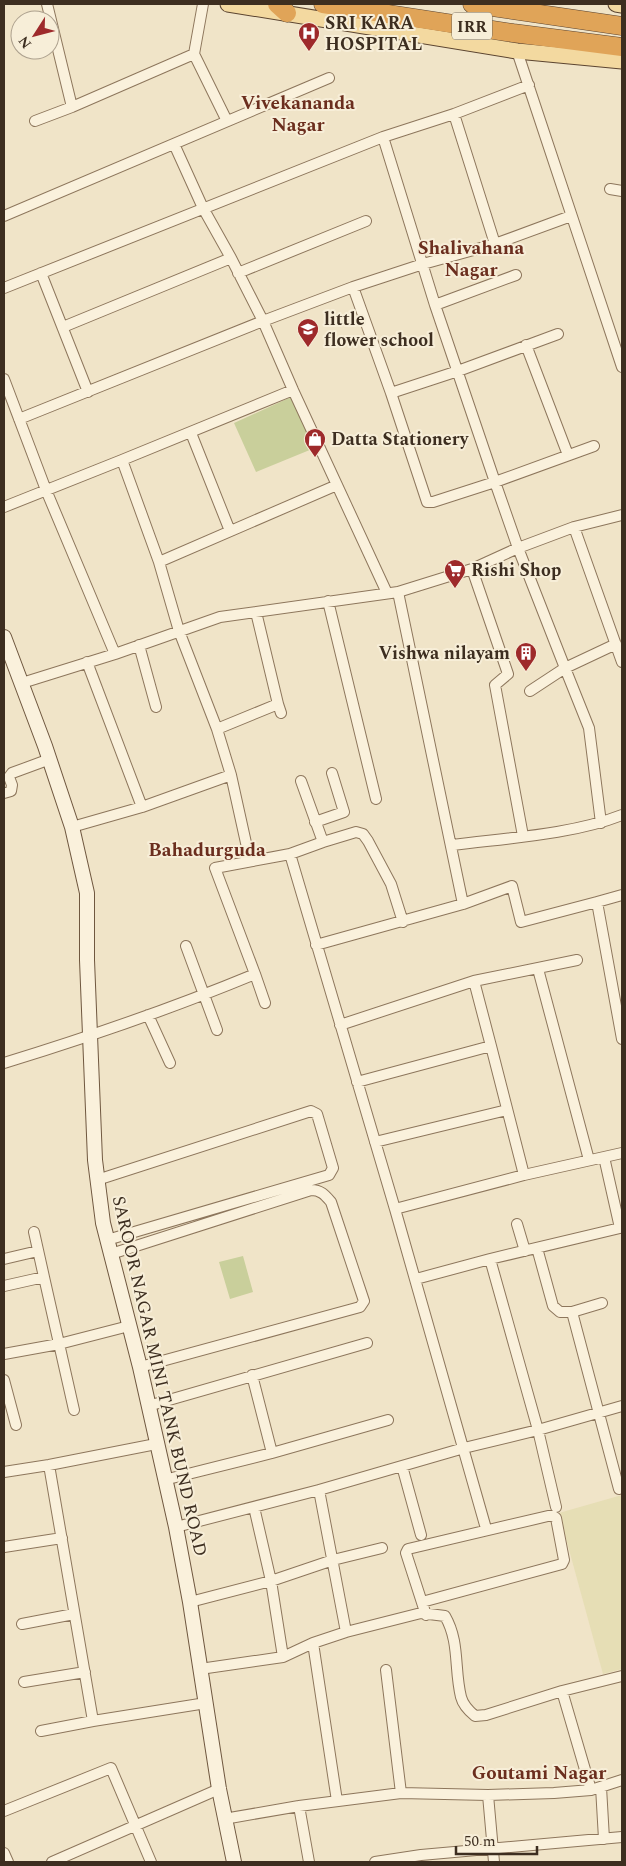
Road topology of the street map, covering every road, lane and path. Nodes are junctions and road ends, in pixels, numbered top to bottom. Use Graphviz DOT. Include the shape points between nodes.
graph roads {
  1 [pos="47,4"];
  2 [pos="203,4"];
  3 [pos="228,4"];
  4 [pos="323,4"];
  5 [pos="472,4"];
  6 [pos="616,4"];
  7 [pos="622,5"];
  8 [pos="282,8"];
  9 [pos="622,26"];
  10 [pos="622,47"];
  11 [pos="518,50"];
  12 [pos="194,54"];
  13 [pos="622,61"];
  14 [pos="329,78"];
  15 [pos="529,85"];
  16 [pos="72,107"];
  17 [pos="454,114"];
  18 [pos="35,121"];
  19 [pos="227,121"];
  20 [pos="383,138"];
  21 [pos="174,144"];
  22 [pos="610,189"];
  23 [pos="622,191"];
  24 [pos="203,208"];
  25 [pos="4,216"];
  26 [pos="572,216"];
  27 [pos="366,221"];
  28 [pos="494,244"];
  29 [pos="231,258"];
  30 [pos="424,264"];
  31 [pos="41,273"];
  32 [pos="238,273"];
  33 [pos="516,275"];
  34 [pos="353,287"];
  35 [pos="4,288"];
  36 [pos="435,305"];
  37 [pos="263,321"];
  38 [pos="63,327"];
  39 [pos="558,334"];
  40 [pos="526,345"];
  41 [pos="622,367"];
  42 [pos="458,371"];
  43 [pos="4,379"];
  44 [pos="293,390"];
  45 [pos="88,392"];
  46 [pos="391,393"];
  47 [pos="19,418"];
  48 [pos="191,433"];
  49 [pos="594,446"];
  50 [pos="568,455"];
  51 [pos="122,460"];
  52 [pos="495,482"];
  53 [pos="337,485"];
  54 [pos="46,490"];
  55 [pos="4,507"];
  56 [pos="622,515"];
  57 [pos="574,527"];
  58 [pos="230,531"];
  59 [pos="518,548"];
  60 [pos="158,562"];
  61 [pos="472,569"];
  62 [pos="398,592"];
  63 [pos="387,593"];
  64 [pos="328,602"];
  65 [pos="256,612"];
  66 [pos="179,631"];
  67 [pos="4,637"];
  68 [pos="616,644"];
  69 [pos="138,645"];
  70 [pos="115,654"];
  71 [pos="87,662"];
  72 [pos="622,662"];
  73 [pos="565,668"];
  74 [pos="22,683"];
  75 [pos="530,691"];
  76 [pos="156,707"];
  77 [pos="217,729"];
  78 [pos="50,759"];
  79 [pos="332,773"];
  80 [pos="230,775"];
  81 [pos="301,781"];
  82 [pos="4,793"];
  83 [pos="376,798"];
  84 [pos="142,807"];
  85 [pos="622,815"];
  86 [pos="316,822"];
  87 [pos="601,823"];
  88 [pos="72,827"];
  89 [pos="523,836"];
  90 [pos="322,842"];
  91 [pos="452,845"];
  92 [pos="290,854"];
  93 [pos="250,861"];
  94 [pos="622,895"];
  95 [pos="597,902"];
  96 [pos="463,904"];
  97 [pos="403,922"];
  98 [pos="316,945"];
  99 [pos="186,946"];
  100 [pos="577,960"];
  101 [pos="538,968"];
  102 [pos="255,974"];
  103 [pos="474,981"];
  104 [pos="204,994"];
  105 [pos="265,1003"];
  106 [pos="148,1015"];
  107 [pos="340,1025"];
  108 [pos="217,1030"];
  109 [pos="90,1036"];
  110 [pos="622,1039"];
  111 [pos="491,1046"];
  112 [pos="4,1063"];
  113 [pos="170,1063"];
  114 [pos="357,1082"];
  115 [pos="508,1110"];
  116 [pos="375,1142"];
  117 [pos="622,1153"];
  118 [pos="604,1157"];
  119 [pos="589,1160"];
  120 [pos="524,1175"];
  121 [pos="97,1180"];
  122 [pos="395,1209"];
  123 [pos="517,1224"];
  124 [pos="621,1228"];
  125 [pos="34,1232"];
  126 [pos="108,1240"];
  127 [pos="537,1248"];
  128 [pos="38,1251"];
  129 [pos="525,1251"];
  130 [pos="111,1254"];
  131 [pos="4,1259"];
  132 [pos="490,1259"];
  133 [pos="44,1277"];
  134 [pos="416,1279"];
  135 [pos="4,1286"];
  136 [pos="602,1303"];
  137 [pos="572,1312"];
  138 [pos="129,1326"];
  139 [pos="367,1343"];
  140 [pos="59,1344"];
  141 [pos="4,1354"];
  142 [pos="140,1367"];
  143 [pos="252,1375"];
  144 [pos="4,1380"];
  145 [pos="148,1406"];
  146 [pos="622,1406"];
  147 [pos="74,1410"];
  148 [pos="598,1411"];
  149 [pos="388,1420"];
  150 [pos="16,1425"];
  151 [pos="538,1430"];
  152 [pos="156,1444"];
  153 [pos="464,1448"];
  154 [pos="272,1453"];
  155 [pos="49,1465"];
  156 [pos="402,1466"];
  157 [pos="4,1472"];
  158 [pos="164,1480"];
  159 [pos="619,1489"];
  160 [pos="319,1490"];
  161 [pos="556,1506"];
  162 [pos="254,1507"];
  163 [pos="485,1525"];
  164 [pos="176,1527"];
  165 [pos="421,1535"];
  166 [pos="62,1538"];
  167 [pos="4,1547"];
  168 [pos="382,1548"];
  169 [pos="333,1560"];
  170 [pos="271,1581"];
  171 [pos="431,1600"];
  172 [pos="190,1602"];
  173 [pos="74,1614"];
  174 [pos="434,1615"];
  175 [pos="22,1624"];
  176 [pos="346,1632"];
  177 [pos="313,1643"];
  178 [pos="283,1657"];
  179 [pos="200,1669"];
  180 [pos="386,1670"];
  181 [pos="85,1672"];
  182 [pos="622,1676"];
  183 [pos="24,1682"];
  184 [pos="562,1691"];
  185 [pos="206,1703"];
  186 [pos="93,1721"];
  187 [pos="41,1731"];
  188 [pos="622,1780"];
  189 [pos="219,1789"];
  190 [pos="596,1789"];
  191 [pos="401,1793"];
  192 [pos="488,1795"];
  193 [pos="336,1801"];
  194 [pos="299,1806"];
  195 [pos="4,1811"];
  196 [pos="224,1820"];
  197 [pos="135,1826"];
  198 [pos="622,1837"];
  199 [pos="604,1839"];
  200 [pos="493,1848"];
  201 [pos="4,1853"];
  202 [pos="422,1858"];
  203 [pos="8,1862"];
  204 [pos="52,1862"];
  205 [pos="151,1862"];
  206 [pos="234,1862"];
  207 [pos="309,1862"];
  208 [pos="375,1862"];
  209 [pos="494,1862"];
  1 -- 16 [label="street"];
  2 -- 12 [label="street"];
  3 -- 8 [label="main road"];
  4 -- 10 [label="highway, IRR"];
  5 -- 9 [label="highway, IRR"];
  6 -- 7 [label="main road"];
  8 -- 11 [label="main road"];
  11 -- 13 [label="main road"];
  11 -- 15 [label="street"];
  12 -- 16 [label="street"];
  12 -- 19 [label="street"];
  14 -- 19 [label="street"];
  15 -- 17 [label="street"];
  15 -- 26 [label="street"];
  16 -- 18 [label="street"];
  17 -- 20 [label="street"];
  17 -- 28 [label="street"];
  19 -- 21 [label="street"];
  20 -- 24 [label="street"];
  20 -- 30 [label="street"];
  21 -- 24 [label="street"];
  21 -- 25 [label="street"];
  22 -- 23 [label="street"];
  24 -- 29 [label="street"];
  24 -- 31 [label="street"];
  26 -- 28 [label="street"];
  26 -- 41 [label="street"];
  27 -- 32 [label="street"];
  28 -- 30 [label="street"];
  29 -- 32 [label="street"];
  29 -- 38 [label="street"];
  30 -- 34 [label="street"];
  30 -- 36 [label="street"];
  31 -- 35 [label="street"];
  31 -- 38 [label="street"];
  32 -- 37 [label="street"];
  33 -- 36 [label="street"];
  34 -- 37 [label="street"];
  34 -- 46 [label="street"];
  36 -- 42 [label="street"];
  37 -- 44 [label="street"];
  37 -- 45 [label="street"];
  38 -- 45 [label="street"];
  39 -- 40 [label="street"];
  40 -- 42 [label="street"];
  40 -- 50 [label="street"];
  42 -- 46 [label="street"];
  42 -- 52 [label="street"];
  43 -- 47 [label="street"];
  44 -- 48 [label="street"];
  44 -- 53 [label="street"];
  45 -- 47 [label="street"];
  46 -- 52 [label="street" via="427,502"];
  47 -- 54 [label="street"];
  48 -- 51 [label="street"];
  48 -- 58 [label="street"];
  49 -- 50 [label="street"];
  50 -- 52 [label="street"];
  51 -- 54 [label="street"];
  51 -- 60 [label="street"];
  52 -- 59 [label="street"];
  53 -- 58 [label="street"];
  53 -- 63 [label="street"];
  54 -- 55 [label="street"];
  54 -- 70 [label="street"];
  56 -- 57 [label="street"];
  57 -- 59 [label="street"];
  57 -- 68 [label="street"];
  58 -- 60 [label="street"];
  59 -- 61 [label="street"];
  59 -- 73 [label="street"];
  60 -- 66 [label="street"];
  61 -- 62 [label="street"];
  61 -- 89 [label="street" via="508,674 495,685"];
  62 -- 63 [label="street"];
  62 -- 91 [label="street"];
  63 -- 64 [label="street"];
  64 -- 65 [label="street"];
  64 -- 83 [label="street"];
  65 -- 66 [label="street" via="220,617"];
  65 -- 77 [label="street" via="279,709"];
  66 -- 69 [label="street"];
  66 -- 77 [label="street"];
  67 -- 74 [label="main road, SAROOR NAGAR MINI TANK BUND ROAD"];
  68 -- 72 [label="street"];
  68 -- 73 [label="street"];
  69 -- 70 [label="street"];
  69 -- 76 [label="street"];
  70 -- 71 [label="street"];
  71 -- 74 [label="street"];
  71 -- 84 [label="street"];
  73 -- 75 [label="street"];
  73 -- 87 [label="street" via="589,728"];
  74 -- 78 [label="main road, SAROOR NAGAR MINI TANK BUND ROAD"];
  77 -- 80 [label="street"];
  78 -- 82 [label="street" via="12,773 9,777 11,791"];
  78 -- 88 [label="main road, SAROOR NAGAR MINI TANK BUND ROAD"];
  79 -- 86 [label="street" via="344,812"];
  80 -- 84 [label="street"];
  80 -- 93 [label="street"];
  81 -- 86 [label="street"];
  84 -- 88 [label="street"];
  85 -- 87 [label="street"];
  86 -- 90 [label="street"];
  87 -- 89 [label="street"];
  88 -- 109 [label="main road, SAROOR NAGAR MINI TANK BUND ROAD" via="87,893"];
  89 -- 91 [label="street"];
  90 -- 92 [label="street"];
  90 -- 97 [label="street" via="356,832 363,834 391,884"];
  91 -- 96 [label="street"];
  92 -- 93 [label="street"];
  92 -- 98 [label="street"];
  93 -- 102 [label="street" via="215,868"];
  94 -- 95 [label="street"];
  95 -- 96 [label="street" via="520,922 512,886"];
  95 -- 110 [label="street"];
  96 -- 97 [label="street"];
  97 -- 98 [label="street"];
  98 -- 107 [label="street"];
  99 -- 104 [label="street"];
  100 -- 101 [label="street"];
  101 -- 103 [label="street"];
  101 -- 119 [label="street"];
  102 -- 104 [label="street"];
  102 -- 105 [label="street"];
  103 -- 107 [label="street"];
  103 -- 111 [label="street"];
  104 -- 106 [label="street"];
  104 -- 108 [label="street"];
  106 -- 109 [label="street"];
  106 -- 113 [label="street"];
  107 -- 114 [label="street"];
  109 -- 112 [label="street"];
  109 -- 121 [label="main road, SAROOR NAGAR MINI TANK BUND ROAD"];
  111 -- 114 [label="street"];
  111 -- 115 [label="street"];
  114 -- 116 [label="street"];
  115 -- 116 [label="street"];
  115 -- 120 [label="street"];
  116 -- 122 [label="street"];
  117 -- 118 [label="street"];
  118 -- 119 [label="street"];
  118 -- 124 [label="street"];
  119 -- 120 [label="street"];
  120 -- 122 [label="street"];
  121 -- 126 [label="main road, SAROOR NAGAR MINI TANK BUND ROAD"];
  121 -- 126 [label="street" via="311,1111 317,1114 333,1168 329,1175"];
  122 -- 134 [label="street"];
  123 -- 129 [label="street"];
  124 -- 127 [label="street"];
  125 -- 128 [label="street"];
  126 -- 130 [label="main road, SAROOR NAGAR MINI TANK BUND ROAD"];
  127 -- 129 [label="street"];
  127 -- 137 [label="street" via="553,1306 560,1312"];
  128 -- 131 [label="street"];
  128 -- 133 [label="street"];
  129 -- 132 [label="street"];
  130 -- 138 [label="main road, SAROOR NAGAR MINI TANK BUND ROAD"];
  130 -- 142 [label="street" via="317,1190 331,1202 364,1301 360,1307"];
  132 -- 134 [label="street"];
  132 -- 151 [label="street"];
  133 -- 135 [label="street"];
  133 -- 140 [label="street"];
  134 -- 153 [label="street"];
  136 -- 137 [label="street"];
  137 -- 148 [label="street"];
  138 -- 140 [label="street"];
  138 -- 142 [label="main road, SAROOR NAGAR MINI TANK BUND ROAD"];
  139 -- 143 [label="street"];
  140 -- 141 [label="street"];
  140 -- 147 [label="street"];
  142 -- 145 [label="main road, SAROOR NAGAR MINI TANK BUND ROAD"];
  143 -- 145 [label="street"];
  143 -- 154 [label="street"];
  144 -- 150 [label="street"];
  145 -- 152 [label="main road, SAROOR NAGAR MINI TANK BUND ROAD"];
  146 -- 148 [label="street"];
  148 -- 151 [label="street"];
  148 -- 159 [label="street"];
  149 -- 154 [label="street"];
  151 -- 153 [label="street"];
  151 -- 161 [label="street"];
  152 -- 155 [label="street"];
  152 -- 158 [label="main road, SAROOR NAGAR MINI TANK BUND ROAD"];
  153 -- 156 [label="street"];
  153 -- 163 [label="street"];
  154 -- 158 [label="street"];
  155 -- 157 [label="street"];
  155 -- 166 [label="street"];
  156 -- 160 [label="street"];
  156 -- 165 [label="street"];
  158 -- 164 [label="main road, SAROOR NAGAR MINI TANK BUND ROAD"];
  160 -- 162 [label="street"];
  160 -- 169 [label="street"];
  162 -- 164 [label="street"];
  162 -- 170 [label="street"];
  164 -- 172 [label="main road, SAROOR NAGAR MINI TANK BUND ROAD"];
  166 -- 167 [label="street"];
  166 -- 173 [label="street"];
  168 -- 169 [label="street"];
  169 -- 170 [label="street"];
  169 -- 176 [label="street"];
  170 -- 172 [label="street"];
  170 -- 178 [label="street"];
  171 -- 171 [label="street" via="562,1564 564,1560 556,1518 548,1516 408,1549 406,1553"];
  171 -- 174 [label="street"];
  171 -- 174 [label="street"];
  172 -- 179 [label="main road, SAROOR NAGAR MINI TANK BUND ROAD"];
  173 -- 175 [label="street"];
  173 -- 181 [label="street"];
  174 -- 176 [label="street" via="421,1613"];
  174 -- 184 [label="street" via="445,1616 451,1626 461,1698 475,1716"];
  176 -- 177 [label="street"];
  177 -- 178 [label="street"];
  177 -- 193 [label="street"];
  178 -- 179 [label="street"];
  179 -- 185 [label="main road, SAROOR NAGAR MINI TANK BUND ROAD"];
  180 -- 191 [label="street"];
  181 -- 183 [label="street"];
  181 -- 186 [label="street"];
  182 -- 184 [label="street"];
  184 -- 190 [label="street"];
  185 -- 186 [label="street"];
  185 -- 189 [label="main road, SAROOR NAGAR MINI TANK BUND ROAD"];
  186 -- 187 [label="street"];
  188 -- 190 [label="street"];
  189 -- 196 [label="main road, SAROOR NAGAR MINI TANK BUND ROAD"];
  189 -- 197 [label="street"];
  190 -- 192 [label="street"];
  190 -- 199 [label="street"];
  191 -- 192 [label="street"];
  191 -- 193 [label="street"];
  192 -- 200 [label="street"];
  193 -- 194 [label="street"];
  194 -- 196 [label="street"];
  194 -- 207 [label="street"];
  195 -- 197 [label="street" via="111,1768"];
  196 -- 206 [label="main road, SAROOR NAGAR MINI TANK BUND ROAD"];
  197 -- 204 [label="street"];
  197 -- 205 [label="street"];
  198 -- 199 [label="street"];
  199 -- 200 [label="street"];
  200 -- 202 [label="street"];
  200 -- 209 [label="street"];
  201 -- 203 [label="street"];
  202 -- 208 [label="street"];
}
